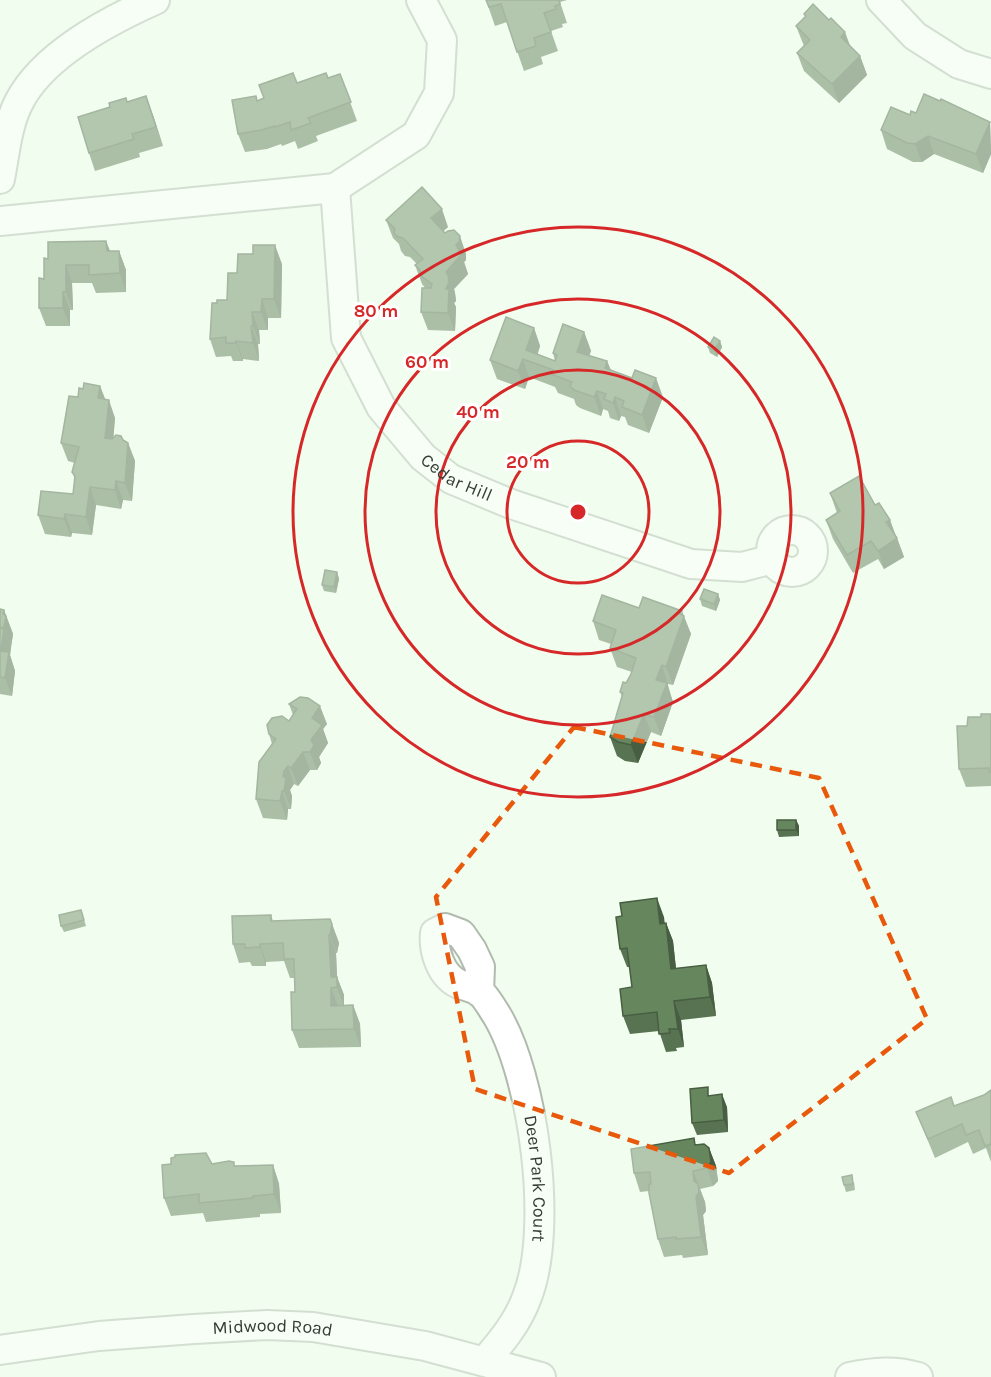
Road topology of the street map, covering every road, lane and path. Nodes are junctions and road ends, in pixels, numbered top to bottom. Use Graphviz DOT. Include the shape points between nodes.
graph roads {
  1 [pos="155,0"];
  2 [pos="421,0"];
  3 [pos="881,0"];
  4 [pos="991,74"];
  5 [pos="9,105"];
  6 [pos="0,179"];
  7 [pos="335,188"];
  8 [pos="0,221"];
  9 [pos="773,559"];
  10 [pos="479,992"];
  11 [pos="0,1350"];
  12 [pos="485,1361"];
  13 [pos="541,1377"];
  14 [pos="850,1377"];
  15 [pos="918,1377"];
  1 -- 5 [label="street" via="127,12 76,44"];
  2 -- 7 [label="street" via="442,40 439,93 416,135"];
  3 -- 4 [label="street" via="915,36 959,64"];
  5 -- 6 [label="street" via="10,124"];
  7 -- 8 [label="street"];
  7 -- 9 [label="street, Cedar Hill" via="346,338 381,407 423,457 451,479 511,504 691,564 742,567"];
  10 -- 12 [label="street, Deer Park Court" via="496,1015 514,1052 536,1146 541,1201 535,1270 528,1296 515,1325"];
  11 -- 12 [label="street, Midwood Road" via="99,1336 267,1325 366,1335"];
  12 -- 13 [label="street, Midwood Road"];
  14 -- 15 [label="street" via="901,1372"];
}
